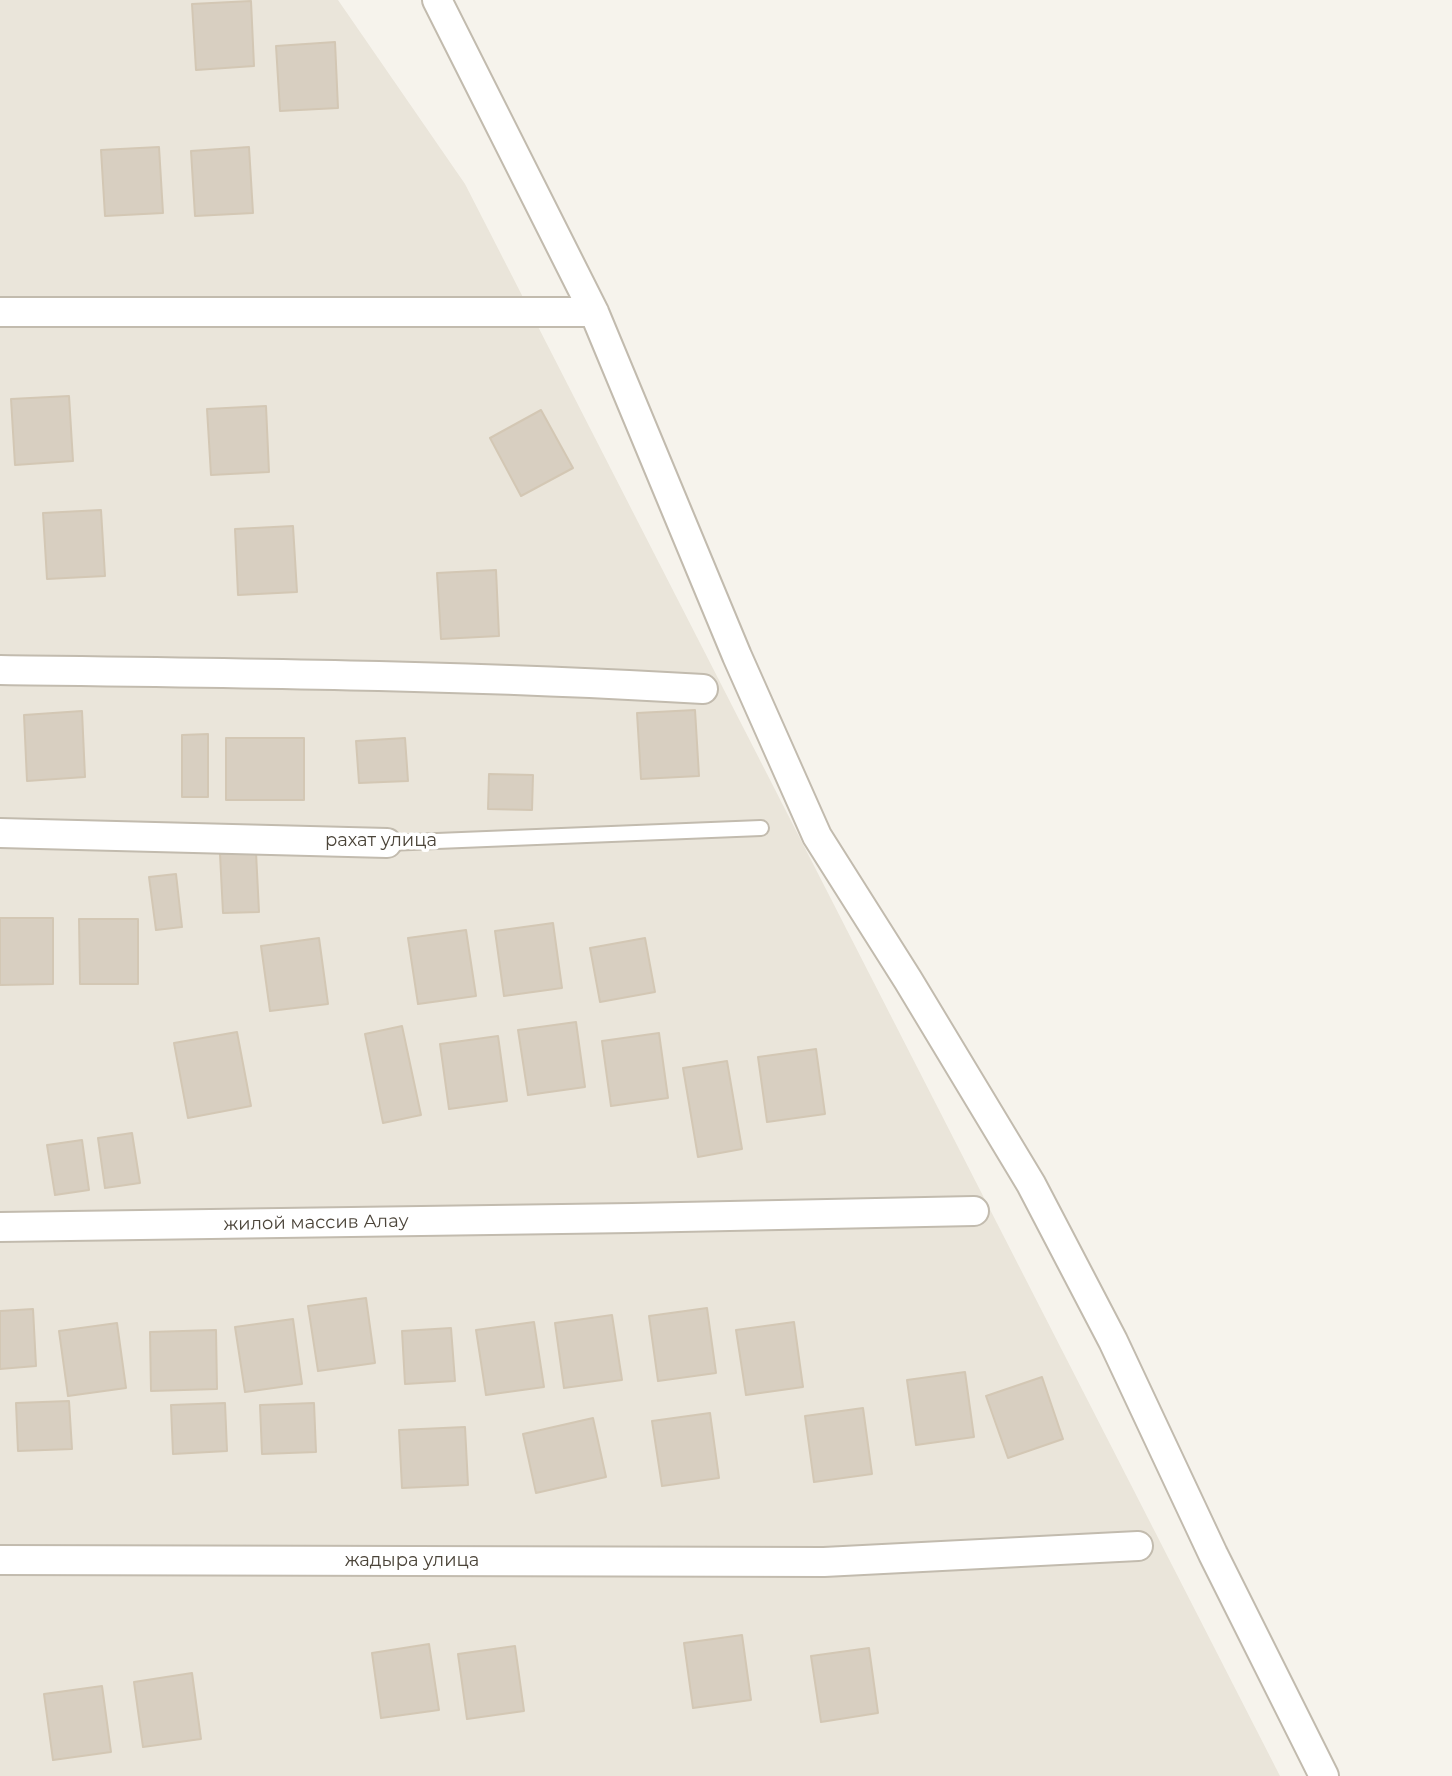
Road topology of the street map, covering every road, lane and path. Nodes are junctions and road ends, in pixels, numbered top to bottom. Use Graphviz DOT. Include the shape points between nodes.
graph roads {
  1 [pos="437,0"];
  2 [pos="594,312"];
  3 [pos="0,313"];
  4 [pos="0,670"];
  5 [pos="703,689"];
  6 [pos="761,828"];
  7 [pos="0,833"];
  8 [pos="387,843"];
  9 [pos="974,1211"];
  10 [pos="0,1227"];
  11 [pos="1138,1546"];
  12 [pos="0,1560"];
  13 [pos="1324,1776"];
  1 -- 2 [label="street"];
  2 -- 3 [label="street"];
  2 -- 13 [label="street" via="817,835 1031,1184 1113,1341"];
  4 -- 5 [label="street" via="366,676"];
  6 -- 8 [label="lane, рахат улица"];
  7 -- 8 [label="street, рахат улица"];
  9 -- 10 [label="street, жилой массив Алау"];
  11 -- 12 [label="street, жадыра улица" via="824,1562"];
}
